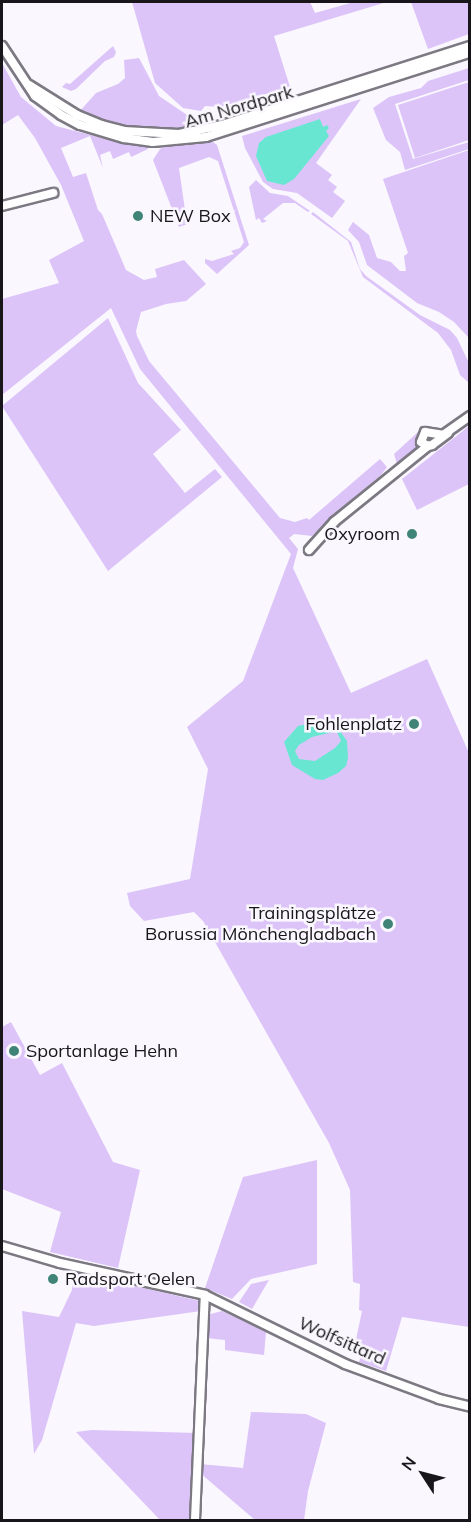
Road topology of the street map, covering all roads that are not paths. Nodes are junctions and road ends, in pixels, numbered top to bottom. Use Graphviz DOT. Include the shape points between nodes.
graph roads {
  1 [pos="2,46"];
  2 [pos="470,46"];
  3 [pos="470,53"];
  4 [pos="26,84"];
  5 [pos="53,193"];
  6 [pos="2,206"];
  7 [pos="470,416"];
  8 [pos="448,433"];
  9 [pos="428,446"];
  10 [pos="309,550"];
  11 [pos="2,1246"];
  12 [pos="205,1295"];
  13 [pos="470,1407"];
  14 [pos="195,1521"];
  1 -- 4 [label="street, Am Nordpark"];
  2 -- 4 [label="street, Am Nordpark" via="222,125 179,134 102,125 77,115"];
  3 -- 4 [label="street, Am Nordpark" via="206,137 181,141 124,138 80,125 49,108"];
  5 -- 6 [label="street"];
  7 -- 8 [label="street"];
  8 -- 9 [label="street"];
  8 -- 9 [label="street" via="438,436 425,432 421,442"];
  9 -- 10 [label="street" via="334,522"];
  11 -- 12 [label="street, Wolfsittard"];
  12 -- 13 [label="street, Wolfsittard" via="345,1364"];
  12 -- 14 [label="street"];
}
